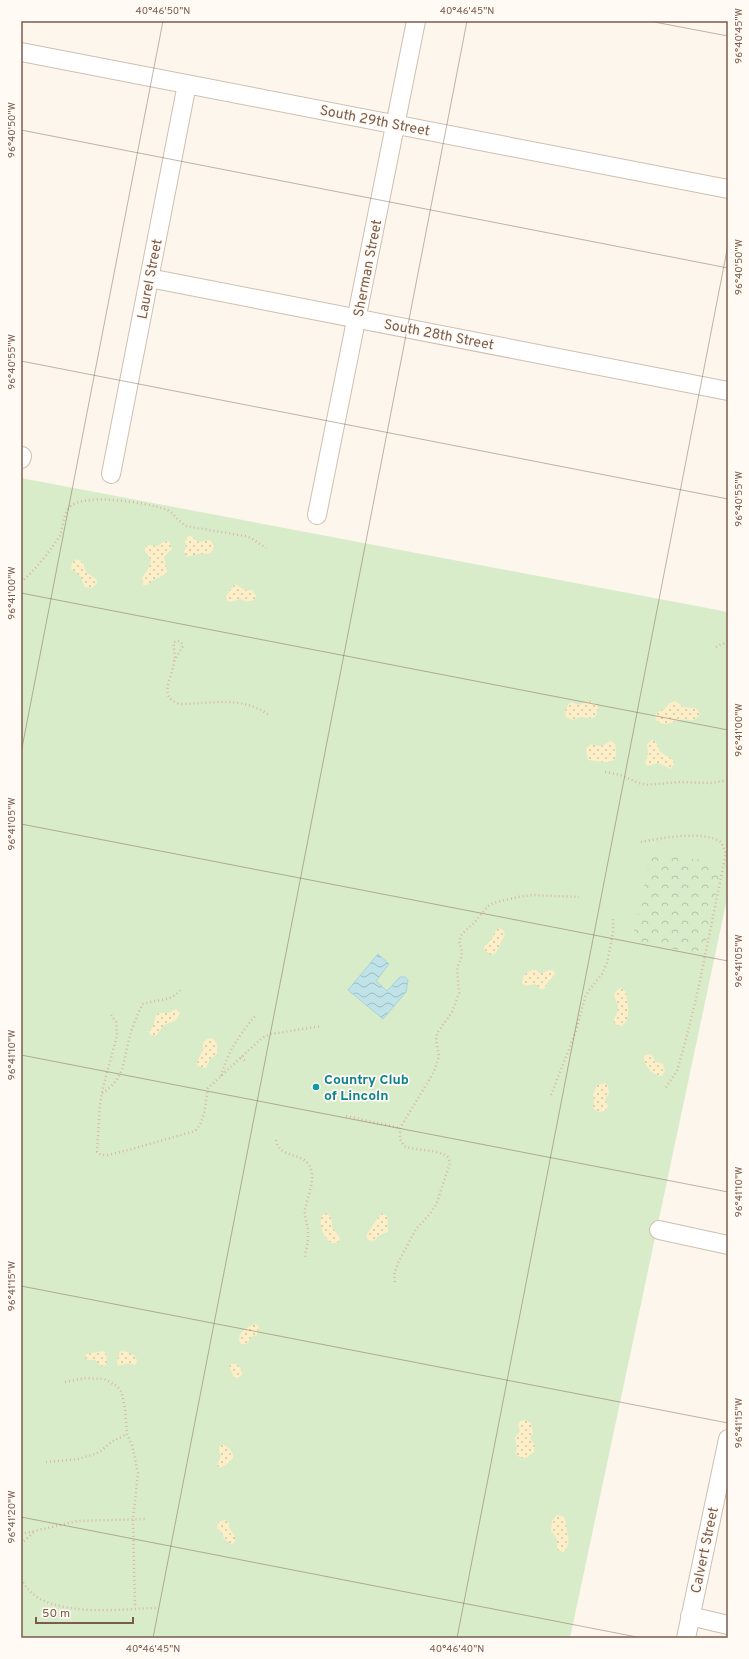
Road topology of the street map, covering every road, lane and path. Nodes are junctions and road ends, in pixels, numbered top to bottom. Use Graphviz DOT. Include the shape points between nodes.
graph roads {
  1 [pos="416,21"];
  2 [pos="21,52"];
  3 [pos="188,84"];
  4 [pos="396,124"];
  5 [pos="728,189"];
  6 [pos="149,278"];
  7 [pos="358,318"];
  8 [pos="728,391"];
  9 [pos="111,474"];
  10 [pos="317,515"];
  11 [pos="266,548"];
  12 [pos="21,582"];
  13 [pos="728,643"];
  14 [pos="716,647"];
  15 [pos="174,660"];
  16 [pos="269,715"];
  17 [pos="605,772"];
  18 [pos="728,780"];
  19 [pos="642,842"];
  20 [pos="579,897"];
  21 [pos="613,918"];
  22 [pos="181,989"];
  23 [pos="111,1015"];
  24 [pos="255,1016"];
  25 [pos="322,1026"];
  26 [pos="241,1057"];
  27 [pos="245,1061"];
  28 [pos="221,1077"];
  29 [pos="664,1090"];
  30 [pos="102,1093"];
  31 [pos="551,1095"];
  32 [pos="346,1116"];
  33 [pos="400,1128"];
  34 [pos="276,1140"];
  35 [pos="659,1230"];
  36 [pos="728,1244"];
  37 [pos="304,1259"];
  38 [pos="395,1282"];
  39 [pos="65,1382"];
  40 [pos="127,1434"];
  41 [pos="728,1439"];
  42 [pos="46,1462"];
  43 [pos="133,1519"];
  44 [pos="146,1519"];
  45 [pos="35,1530"];
  46 [pos="21,1534"];
  47 [pos="21,1544"];
  48 [pos="21,1579"];
  49 [pos="135,1608"];
  50 [pos="156,1608"];
  51 [pos="690,1616"];
  52 [pos="728,1624"];
  53 [pos="686,1638"];
  1 -- 4 [label="street, Sherman Street"];
  2 -- 3 [label="street, South 29th Street"];
  3 -- 4 [label="street, South 29th Street"];
  3 -- 6 [label="street, Laurel Street"];
  4 -- 5 [label="street, South 29th Street"];
  4 -- 7 [label="street, Sherman Street"];
  6 -- 7 [label="street, South 28th Street"];
  6 -- 9 [label="street, Laurel Street"];
  7 -- 8 [label="street, South 28th Street"];
  7 -- 10 [label="street, Sherman Street"];
  11 -- 12 [label="path" via="245,536 186,526 167,509 96,499 82,501 68,508 54,544"];
  13 -- 14 [label="path"];
  15 -- 15 [label="path" via="183,646 178,641 174,642"];
  15 -- 16 [label="path" via="167,692 173,702 240,702 258,707"];
  17 -- 18 [label="path" via="620,774 646,785 712,783"];
  19 -- 29 [label="path" via="674,837 716,838 726,853 685,1043 677,1071"];
  20 -- 33 [label="path" via="532,895 493,903 462,934 461,959 457,968 459,993 452,1012 437,1033 438,1063"];
  21 -- 31 [label="path" via="607,963 585,997 576,1030"];
  22 -- 30 [label="path" via="170,999 143,1004 129,1039 121,1074"];
  23 -- 30 [label="path" via="116,1022 118,1036"];
  24 -- 28 [label="path" via="235,1042 224,1064"];
  25 -- 26 [label="path" via="271,1034 262,1038"];
  26 -- 27 [label="path"];
  26 -- 28 [label="path"];
  28 -- 30 [label="path" via="208,1088 204,1114 195,1131 108,1155 97,1152"];
  32 -- 33 [label="path"];
  33 -- 38 [label="path" via="399,1134 404,1146 445,1155 450,1163 436,1205 416,1229 395,1269"];
  34 -- 37 [label="path" via="279,1149 306,1162 312,1173 304,1217 308,1237"];
  35 -- 36 [label="street"];
  39 -- 40 [label="path" via="97,1378 117,1386 122,1393"];
  40 -- 42 [label="path" via="95,1454 78,1459"];
  40 -- 43 [label="path" via="138,1469"];
  41 -- 51 [label="street, Calvert Street"];
  43 -- 44 [label="path"];
  43 -- 45 [label="path" via="78,1520"];
  43 -- 49 [label="path"];
  45 -- 46 [label="path"];
  45 -- 47 [label="path"];
  48 -- 49 [label="path" via="34,1595 66,1608"];
  49 -- 50 [label="path"];
  51 -- 52 [label="street"];
  51 -- 53 [label="street, Calvert Street"];
}
